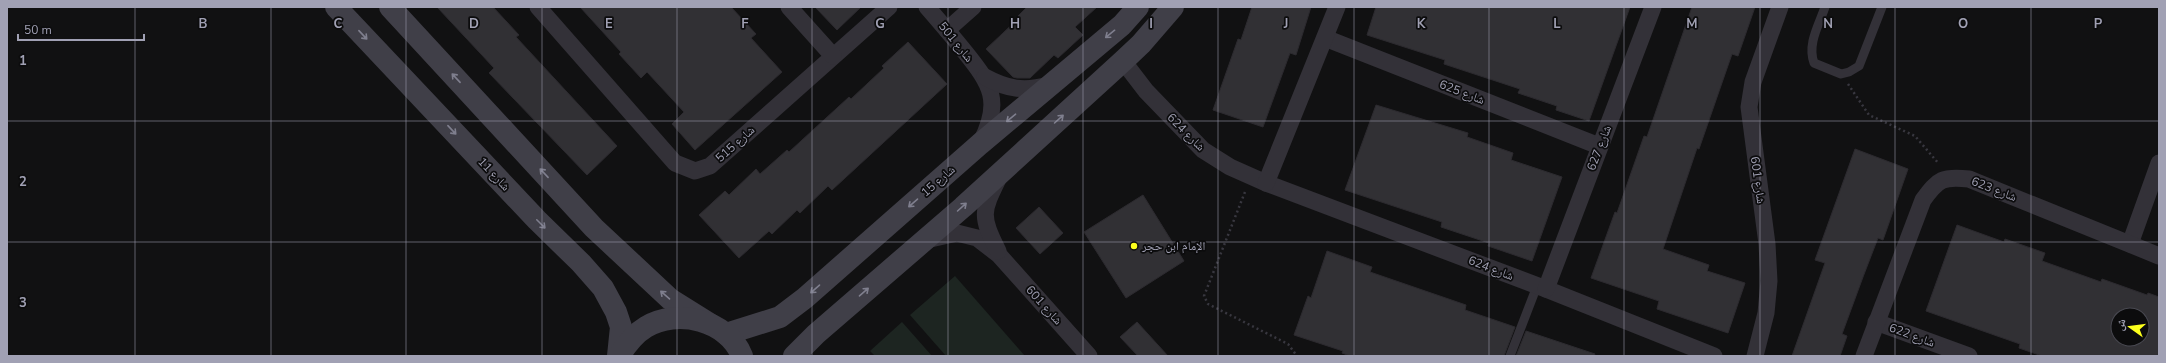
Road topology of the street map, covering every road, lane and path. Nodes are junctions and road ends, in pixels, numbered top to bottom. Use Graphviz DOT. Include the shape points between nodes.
graph roads {
  1 [pos="336,7"];
  2 [pos="390,7"];
  3 [pos="538,7"];
  4 [pos="789,7"];
  5 [pos="889,7"];
  6 [pos="927,7"];
  7 [pos="973,7"];
  8 [pos="1138,7"];
  9 [pos="1173,7"];
  10 [pos="1337,7"];
  11 [pos="1653,7"];
  12 [pos="1780,7"];
  13 [pos="1825,7"];
  14 [pos="1882,7"];
  15 [pos="947,30"];
  16 [pos="1325,38"];
  17 [pos="833,56"];
  18 [pos="1123,61"];
  19 [pos="1841,74"];
  20 [pos="985,77"];
  21 [pos="1049,85"];
  22 [pos="980,144"];
  23 [pos="1599,146"];
  24 [pos="2159,164"];
  25 [pos="1003,171"];
  26 [pos="1950,176"];
  27 [pos="1259,180"];
  28 [pos="924,241"];
  29 [pos="2130,244"];
  30 [pos="1000,255"];
  31 [pos="2159,256"];
  32 [pos="1541,287"];
  33 [pos="1876,322"];
  34 [pos="718,329"];
  35 [pos="618,356"];
  36 [pos="742,356"];
  37 [pos="794,356"];
  38 [pos="1089,356"];
  39 [pos="1297,356"];
  40 [pos="1510,356"];
  41 [pos="1714,356"];
  42 [pos="1754,356"];
  43 [pos="1864,356"];
  44 [pos="1969,356"];
  1 -- 35 [label="street, شارع 11, one-way" via="603,288 621,327"];
  34 -- 2 [label="street, one-way" via="670,299 594,228"];
  3 -- 17 [label="street, شارع 515" via="675,163 695,171 710,166"];
  4 -- 17 [label="street"];
  5 -- 17 [label="street, شارع 515"];
  6 -- 15 [label="street, شارع 501"];
  7 -- 15 [label="street"];
  8 -- 21 [label="street, شارع 15, one-way" via="1122,25"];
  9 -- 18 [label="street"];
  10 -- 16 [label="street"];
  11 -- 23 [label="street, شارع 627"];
  12 -- 42 [label="street, شارع 601" via="1753,82 1749,107 1767,244 1769,281 1766,313"];
  13 -- 19 [label="lane" via="1811,54 1814,63"];
  14 -- 19 [label="lane" via="1859,66"];
  15 -- 20 [label="street, شارع 501"];
  16 -- 23 [label="street, شارع 625"];
  16 -- 27 [label="street"];
  25 -- 18 [label="street, one-way"];
  18 -- 27 [label="street, شارع 624" via="1146,91 1203,150 1230,167"];
  19 -- 26 [label="path" via="1869,115 1915,136"];
  20 -- 21 [label="street, شارع 501" via="1016,90"];
  20 -- 22 [label="street, شارع 501" via="991,95 992,111 989,126"];
  21 -- 22 [label="street, شارع 15, one-way"];
  22 -- 34 [label="street, شارع 15, one-way" via="780,317"];
  23 -- 32 [label="street, شارع 627"];
  24 -- 29 [label="street"];
  28 -- 25 [label="street, one-way"];
  25 -- 30 [label="street, شارع 601" via="985,206 986,228"];
  26 -- 29 [label="street, شارع 623" via="1969,179"];
  26 -- 33 [label="street" via="1935,183 1923,200"];
  27 -- 32 [label="street, شارع 624"];
  27 -- 39 [label="path" via="1204,296 1208,304 1288,344"];
  28 -- 30 [label="street, شارع 601" via="956,233 977,238"];
  37 -- 28 [label="street, one-way"];
  29 -- 31 [label="street, شارع 623"];
  30 -- 38 [label="street, شارع 601"];
  32 -- 40 [label="lane"];
  32 -- 41 [label="street, شارع 624"];
  33 -- 43 [label="street"];
  33 -- 44 [label="street, شارع 622"];
  34 -- 35 [label="street" via="689,318 667,319 646,327 629,340"];
  34 -- 36 [label="street"];
}
